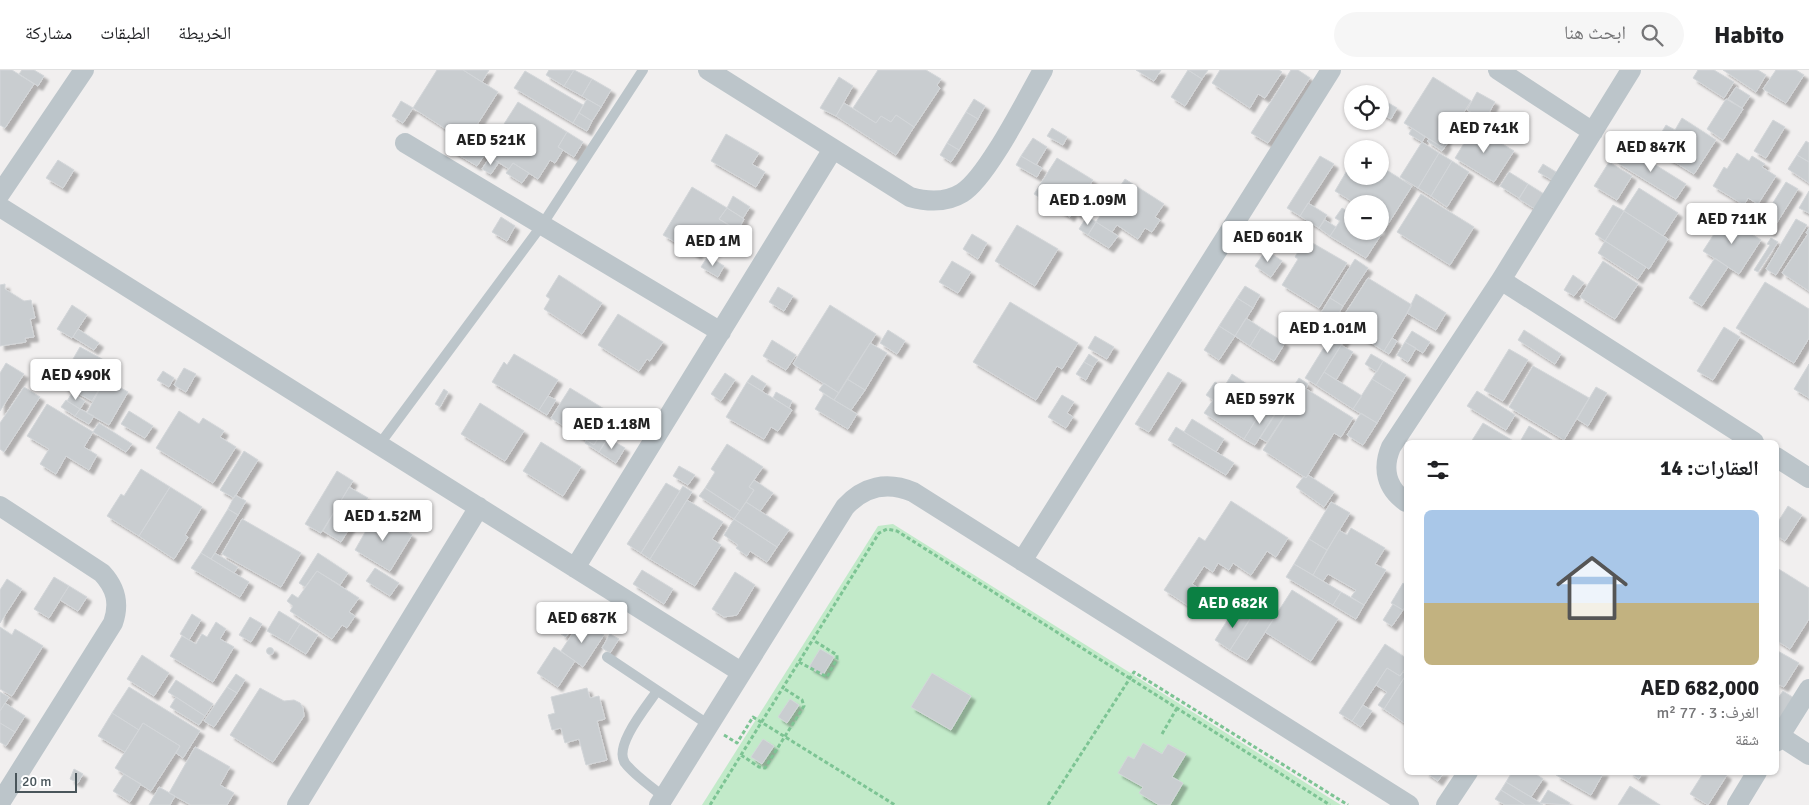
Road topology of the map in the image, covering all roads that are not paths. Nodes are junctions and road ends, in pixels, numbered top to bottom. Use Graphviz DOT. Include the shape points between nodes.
graph roads {
  1 [pos="84,70"];
  2 [pos="643,70"];
  3 [pos="708,70"];
  4 [pos="1043,70"];
  5 [pos="1331,70"];
  6 [pos="1498,70"];
  7 [pos="1631,70"];
  8 [pos="1593,132"];
  9 [pos="405,143"];
  10 [pos="833,149"];
  11 [pos="0,194"];
  12 [pos="0,207"];
  13 [pos="542,225"];
  14 [pos="1501,280"];
  15 [pos="721,332"];
  16 [pos="1751,440"];
  17 [pos="379,445"];
  18 [pos="1779,459"];
  19 [pos="1809,478"];
  20 [pos="1404,500"];
  21 [pos="0,506"];
  22 [pos="479,508"];
  23 [pos="1022,561"];
  24 [pos="575,568"];
  25 [pos="607,657"];
  26 [pos="741,672"];
  27 [pos="1809,689"];
  28 [pos="658,691"];
  29 [pos="709,725"];
  30 [pos="1779,737"];
  31 [pos="1779,740"];
  32 [pos="1809,755"];
  33 [pos="1466,775"];
  34 [pos="1755,775"];
  35 [pos="661,801"];
  36 [pos="0,803"];
  37 [pos="297,805"];
  38 [pos="1409,805"];
  39 [pos="1446,805"];
  40 [pos="1737,805"];
  1 -- 11 [label="street"];
  2 -- 13 [label="lane"];
  3 -- 10 [label="street"];
  4 -- 10 [label="street" via="982,174 973,185 950,198 937,201 910,197"];
  5 -- 23 [label="street"];
  6 -- 8 [label="street"];
  7 -- 8 [label="street"];
  8 -- 14 [label="street"];
  9 -- 13 [label="street"];
  10 -- 15 [label="street"];
  12 -- 17 [label="street"];
  13 -- 15 [label="street"];
  13 -- 17 [label="lane"];
  14 -- 16 [label="street"];
  14 -- 20 [label="street" via="1387,457 1387,479"];
  15 -- 24 [label="street"];
  17 -- 22 [label="street"];
  18 -- 19 [label="street"];
  21 -- 36 [label="street" via="102,573 110,581 117,601 112,623"];
  22 -- 24 [label="street"];
  22 -- 37 [label="street"];
  23 -- 26 [label="street" via="913,492 892,486 870,488 844,508"];
  23 -- 38 [label="street"];
  24 -- 26 [label="street"];
  25 -- 28 [label="lane"];
  26 -- 29 [label="street"];
  27 -- 30 [label="street"];
  28 -- 29 [label="lane"];
  28 -- 35 [label="lane" via="624,741 622,752 625,763"];
  29 -- 35 [label="street"];
  31 -- 32 [label="street"];
  33 -- 39 [label="street"];
  34 -- 40 [label="street"];
}
